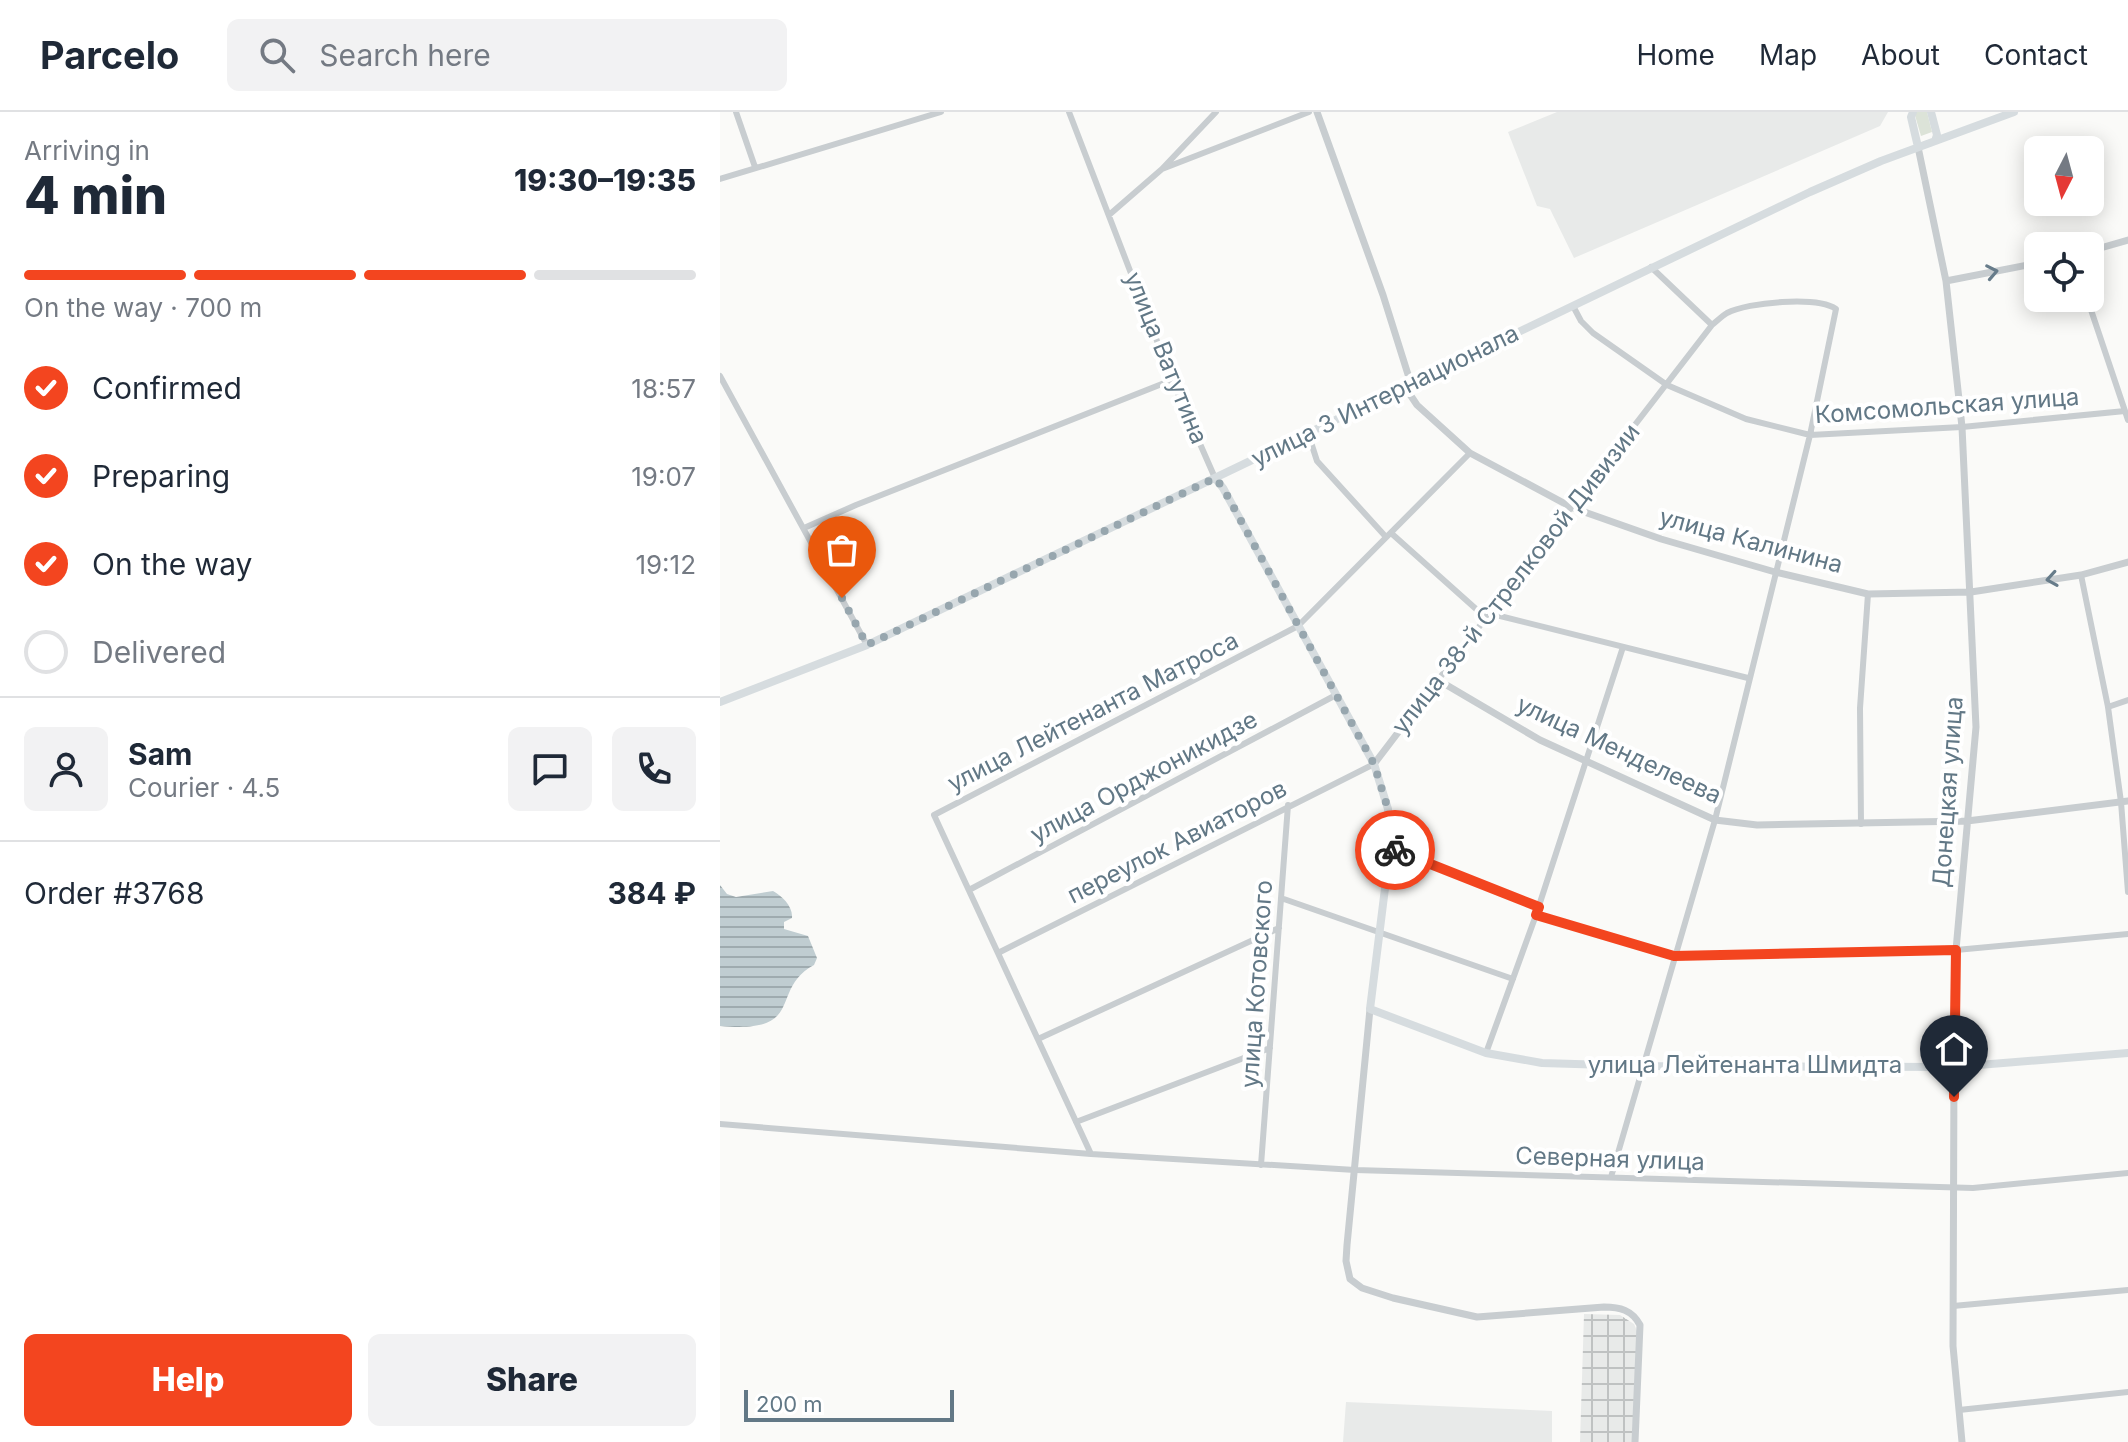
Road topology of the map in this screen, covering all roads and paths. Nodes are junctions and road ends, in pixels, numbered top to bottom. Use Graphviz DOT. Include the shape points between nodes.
graph roads {
  1 [pos="736,112"];
  2 [pos="941,112"];
  3 [pos="1069,112"];
  4 [pos="1216,112"];
  5 [pos="1309,112"];
  6 [pos="1317,112"];
  7 [pos="1931,112"];
  8 [pos="2014,112"];
  9 [pos="1911,114"];
  10 [pos="1935,141"];
  11 [pos="1918,147"];
  12 [pos="755,167"];
  13 [pos="1162,169"];
  14 [pos="720,179"];
  15 [pos="1109,215"];
  16 [pos="2128,240"];
  17 [pos="2104,247"];
  18 [pos="1651,266"];
  19 [pos="2024,266"];
  20 [pos="1946,281"];
  21 [pos="1572,305"];
  22 [pos="2092,312"];
  23 [pos="1712,325"];
  24 [pos="720,376"];
  25 [pos="1172,380"];
  26 [pos="1408,385"];
  27 [pos="1667,385"];
  28 [pos="2125,411"];
  29 [pos="2128,420"];
  30 [pos="1962,427"];
  31 [pos="1308,433"];
  32 [pos="1810,435"];
  33 [pos="1470,453"];
  34 [pos="1215,478"];
  35 [pos="1573,508"];
  36 [pos="804,528"];
  37 [pos="1388,535"];
  38 [pos="2128,562"];
  39 [pos="1775,572"];
  40 [pos="2081,575"];
  41 [pos="1971,592"];
  42 [pos="1868,594"];
  43 [pos="1487,615"];
  44 [pos="1298,626"];
  45 [pos="867,645"];
  46 [pos="1623,647"];
  47 [pos="1748,678"];
  48 [pos="1438,680"];
  49 [pos="1336,695"];
  50 [pos="2128,700"];
  51 [pos="720,702"];
  52 [pos="2108,707"];
  53 [pos="1586,762"];
  54 [pos="1374,764"];
  55 [pos="2125,802"];
  56 [pos="1288,805"];
  57 [pos="1715,820"];
  58 [pos="1967,821"];
  59 [pos="1861,824"];
  60 [pos="1390,848"];
  61 [pos="969,890"];
  62 [pos="2128,892"];
  63 [pos="1281,898"];
  64 [pos="1538,911"];
  65 [pos="1279,928"];
  66 [pos="1380,932"];
  67 [pos="2128,934"];
  68 [pos="1956,950"];
  69 [pos="998,953"];
  70 [pos="1674,956"];
  71 [pos="1513,979"];
  72 [pos="1370,1009"];
  73 [pos="1038,1039"];
  74 [pos="1270,1048"];
  75 [pos="1486,1053"];
  76 [pos="2128,1053"];
  77 [pos="1641,1066"];
  78 [pos="1954,1067"];
  79 [pos="1076,1122"];
  80 [pos="720,1124"];
  81 [pos="1091,1154"];
  82 [pos="1261,1165"];
  83 [pos="1355,1170"];
  84 [pos="2128,1173"];
  85 [pos="1611,1177"];
  86 [pos="1955,1187"];
  87 [pos="2128,1290"];
  88 [pos="1953,1306"];
  89 [pos="2128,1392"];
  90 [pos="1959,1410"];
  91 [pos="1635,1442"];
  92 [pos="1962,1442"];
  1 -- 12 [label="street"];
  2 -- 12 [label="street"];
  3 -- 15 [label="street, улица Ватутина"];
  4 -- 13 [label="street"];
  5 -- 13 [label="street"];
  6 -- 26 [label="street, улица Калинина" via="1383,295"];
  7 -- 10 [label="main road"];
  8 -- 10 [label="main road, улица 3 Интернационала"];
  9 -- 11 [label="main road"];
  10 -- 11 [label="main road, улица 3 Интернационала"];
  11 -- 18 [label="main road, улица 3 Интернационала"];
  11 -- 20 [label="street, Донецкая улица"];
  12 -- 14 [label="street"];
  13 -- 15 [label="street"];
  15 -- 25 [label="street, улица Ватутина"];
  16 -- 17 [label="street"];
  18 -- 21 [label="main road, улица 3 Интернационала"];
  18 -- 23 [label="street"];
  20 -- 19 [label="street, one-way"];
  20 -- 30 [label="street, Донецкая улица"];
  21 -- 26 [label="main road, улица 3 Интернационала"];
  21 -- 27 [label="street, Комсомольская улица" via="1593,333"];
  22 -- 28 [label="street"];
  23 -- 27 [label="street, улица 38-й Стрелковой Дивизии"];
  23 -- 32 [label="street" via="1728,312 1766,305 1798,301 1828,303 1836,309"];
  24 -- 36 [label="street"];
  25 -- 34 [label="street, улица Ватутина"];
  25 -- 36 [label="street"];
  26 -- 31 [label="main road, улица 3 Интернационала"];
  26 -- 33 [label="street, улица Калинина" via="1417,405"];
  27 -- 32 [label="street, Комсомольская улица" via="1746,419"];
  27 -- 35 [label="street, улица 38-й Стрелковой Дивизии"];
  28 -- 29 [label="street"];
  28 -- 30 [label="street, Комсомольская улица"];
  30 -- 32 [label="street, Комсомольская улица"];
  30 -- 41 [label="street, Донецкая улица"];
  31 -- 34 [label="main road, улица 3 Интернационала"];
  31 -- 37 [label="street" via="1317,461"];
  32 -- 39 [label="street"];
  33 -- 35 [label="street, улица Калинина"];
  33 -- 37 [label="street, улица Лейтенанта Матроса"];
  34 -- 44 [label="main road, улица Ватутина"];
  34 -- 45 [label="main road, улица 3 Интернационала"];
  35 -- 39 [label="street, улица Калинина"];
  35 -- 43 [label="street, улица 38-й Стрелковой Дивизии"];
  36 -- 45 [label="street"];
  37 -- 43 [label="street"];
  37 -- 44 [label="street, улица Лейтенанта Матроса"];
  38 -- 40 [label="street, улица Калинина"];
  39 -- 42 [label="street, улица Калинина"];
  39 -- 47 [label="street"];
  40 -- 41 [label="street, улица Калинина, one-way"];
  40 -- 52 [label="street"];
  41 -- 42 [label="street, улица Калинина"];
  41 -- 58 [label="street, Донецкая улица" via="1976,727"];
  42 -- 59 [label="street" via="1860,708"];
  43 -- 46 [label="street"];
  43 -- 48 [label="street, улица 38-й Стрелковой Дивизии"];
  44 -- 49 [label="main road, улица Ватутина"];
  44 -- 61 [label="street, улица Лейтенанта Матроса" via="934,815"];
  45 -- 51 [label="main road, улица 3 Интернационала"];
  46 -- 47 [label="street"];
  46 -- 53 [label="street"];
  47 -- 57 [label="street"];
  48 -- 53 [label="street, улица Менделеева"];
  48 -- 54 [label="street, улица 38-й Стрелковой Дивизии"];
  49 -- 54 [label="main road, улица Ватутина"];
  49 -- 61 [label="street, улица Орджоникидзе"];
  50 -- 52 [label="street"];
  52 -- 55 [label="street"];
  53 -- 57 [label="street, улица Менделеева"];
  53 -- 64 [label="street"];
  54 -- 56 [label="street, переулок Авиаторов"];
  54 -- 60 [label="main road" via="1388,809"];
  55 -- 58 [label="street, улица Менделеева"];
  55 -- 62 [label="street"];
  56 -- 63 [label="street, улица Котовского"];
  56 -- 69 [label="street, переулок Авиаторов"];
  57 -- 59 [label="street, улица Менделеева"];
  57 -- 70 [label="street"];
  58 -- 59 [label="street, улица Менделеева"];
  58 -- 68 [label="street, Донецкая улица"];
  60 -- 64 [label="street"];
  60 -- 66 [label="main road"];
  61 -- 69 [label="street, улица Лейтенанта Матроса"];
  63 -- 65 [label="street, улица Котовского"];
  63 -- 66 [label="street"];
  64 -- 70 [label="street"];
  64 -- 71 [label="street"];
  65 -- 73 [label="street"];
  65 -- 74 [label="street, улица Котовского"];
  66 -- 71 [label="street"];
  66 -- 72 [label="main road"];
  67 -- 68 [label="street"];
  68 -- 70 [label="street"];
  68 -- 78 [label="street, Донецкая улица"];
  69 -- 73 [label="street, улица Лейтенанта Матроса"];
  70 -- 77 [label="street"];
  71 -- 75 [label="street"];
  72 -- 75 [label="main road, улица Лейтенанта Шмидта"];
  72 -- 83 [label="street"];
  73 -- 79 [label="street, улица Лейтенанта Матроса"];
  74 -- 79 [label="street"];
  74 -- 82 [label="street, улица Котовского"];
  75 -- 77 [label="main road, улица Лейтенанта Шмидта" via="1542,1063"];
  76 -- 78 [label="main road, улица Лейтенанта Шмидта"];
  77 -- 78 [label="main road, улица Лейтенанта Шмидта"];
  77 -- 85 [label="street"];
  78 -- 86 [label="street, Донецкая улица"];
  79 -- 81 [label="street, улица Лейтенанта Матроса"];
  80 -- 81 [label="street, Северная улица"];
  81 -- 82 [label="street, Северная улица"];
  82 -- 83 [label="street, Северная улица"];
  83 -- 85 [label="street, Северная улица"];
  83 -- 91 [label="street" via="1346,1261 1350,1279 1362,1288 1477,1317 1604,1307 1636,1317 1640,1325"];
  84 -- 86 [label="street, Северная улица"];
  85 -- 86 [label="street, Северная улица"];
  86 -- 88 [label="street, Донецкая улица"];
  87 -- 88 [label="street"];
  88 -- 90 [label="street, Донецкая улица"];
  89 -- 90 [label="street"];
  90 -- 92 [label="street, Донецкая улица"];
}
